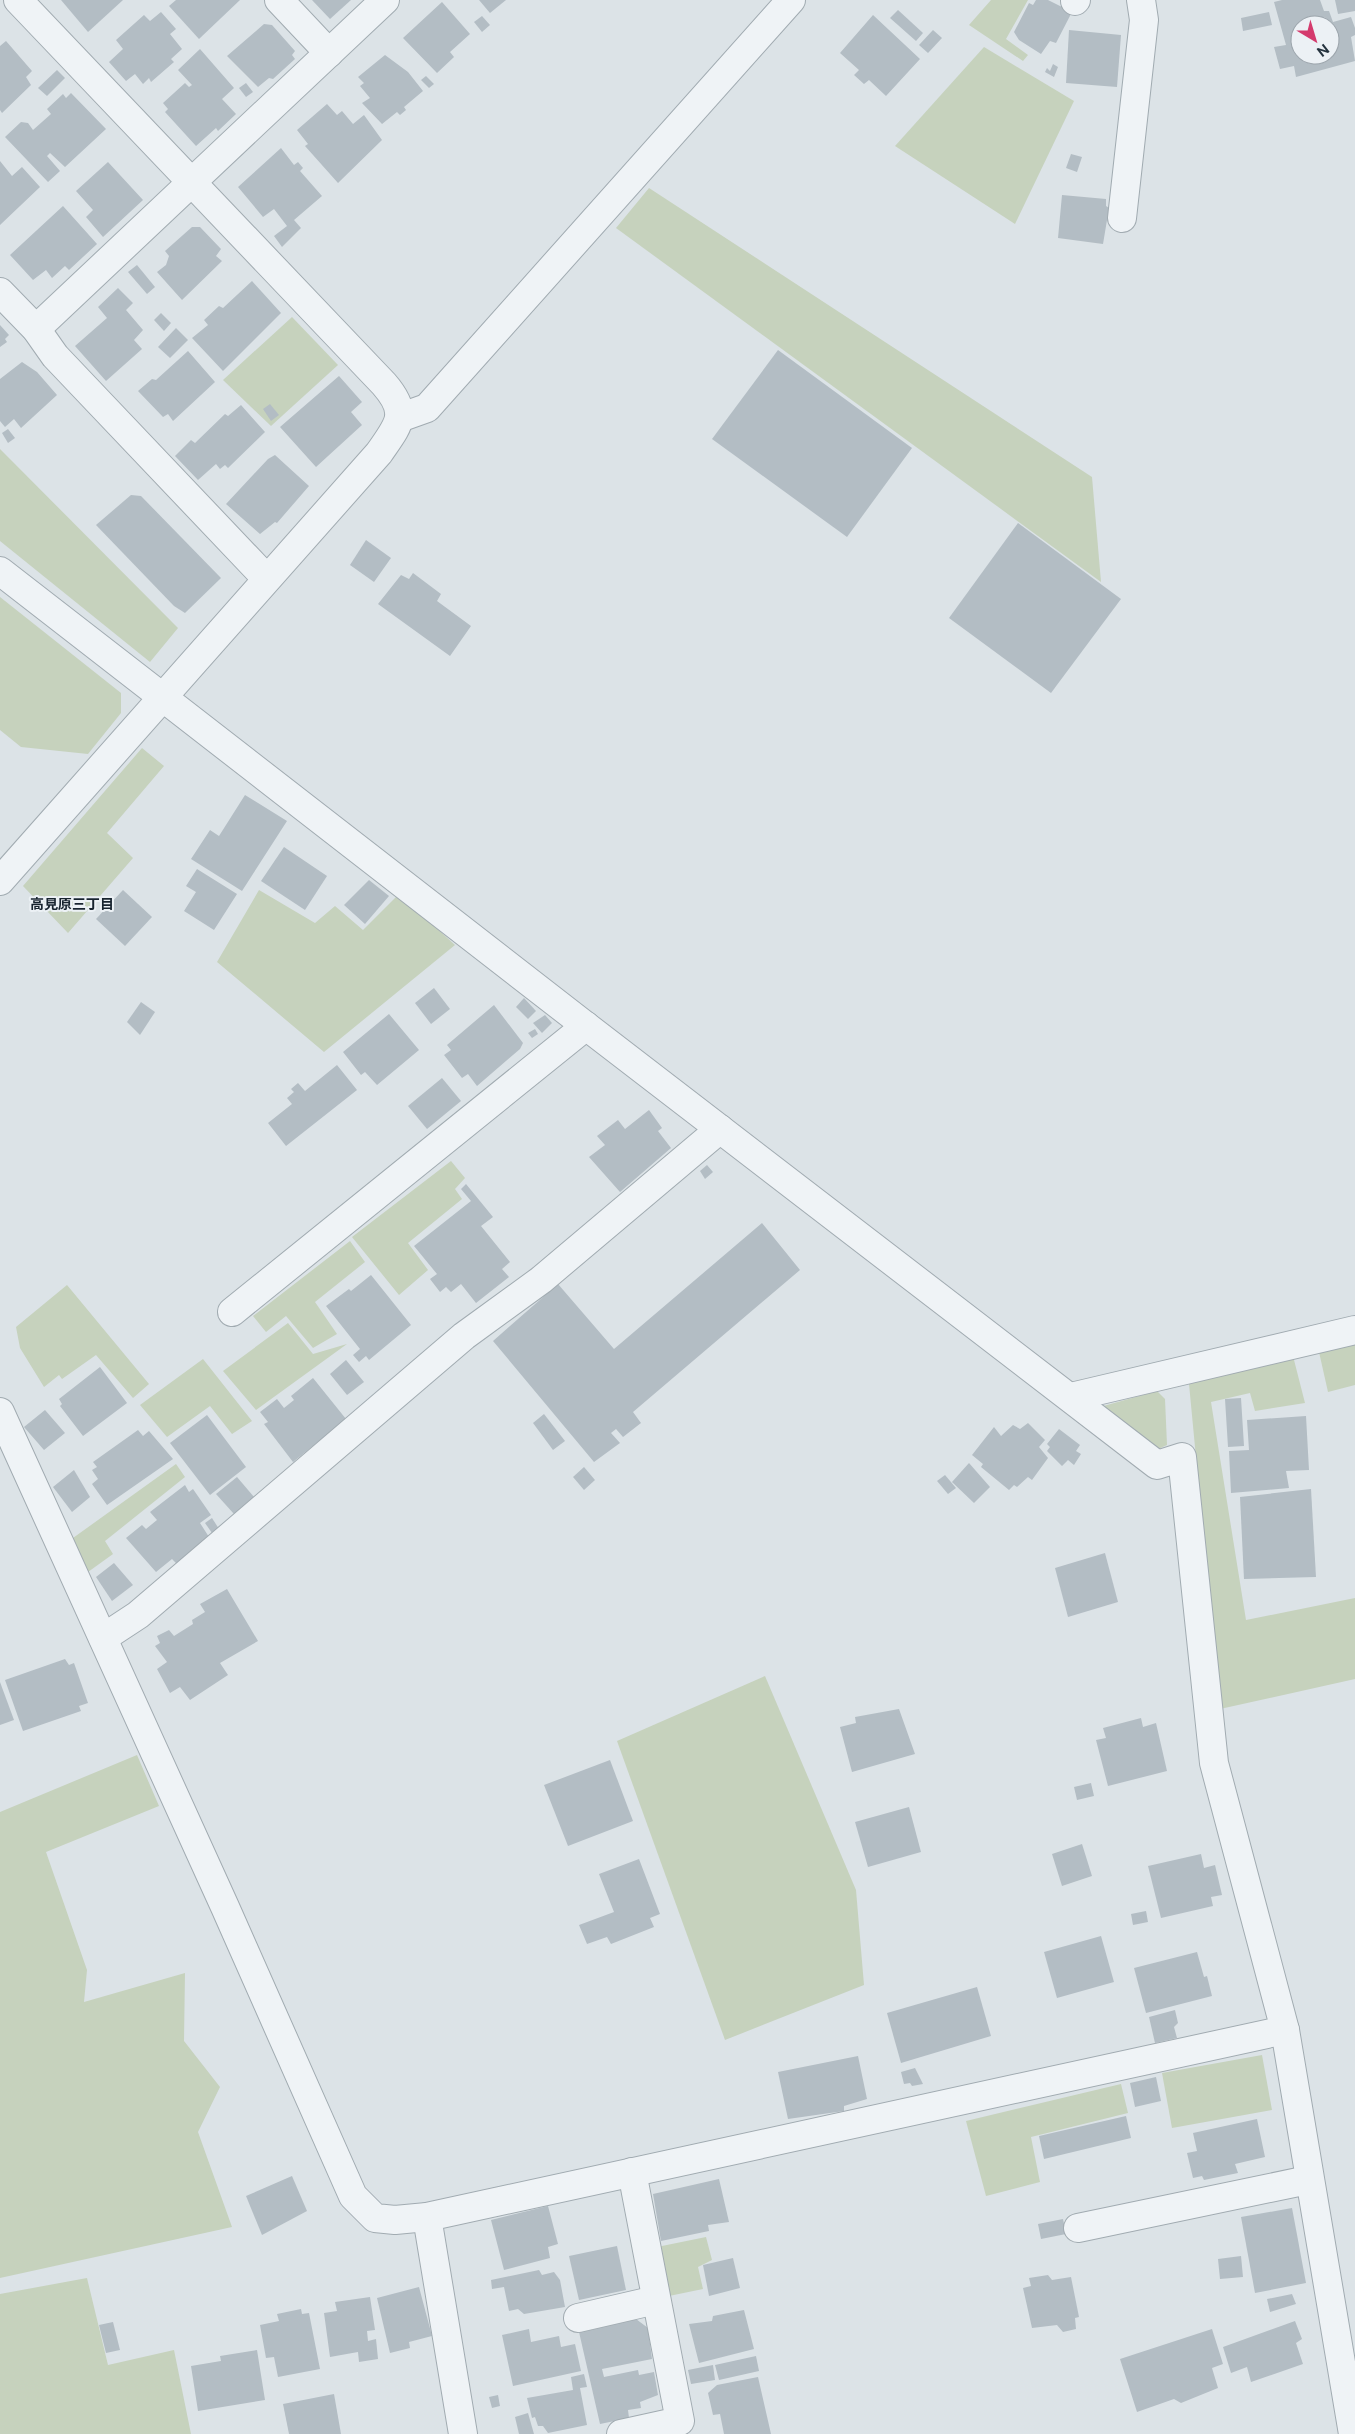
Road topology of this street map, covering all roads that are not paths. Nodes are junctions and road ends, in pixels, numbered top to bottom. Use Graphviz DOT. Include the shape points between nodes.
graph roads {
  1 [pos="18,0"];
  2 [pos="278,0"];
  3 [pos="386,0"];
  4 [pos="791,0"];
  5 [pos="1141,0"];
  6 [pos="328,53"];
  7 [pos="192,182"];
  8 [pos="1122,218"];
  9 [pos="0,292"];
  10 [pos="36,330"];
  11 [pos="399,418"];
  12 [pos="0,571"];
  13 [pos="266,578"];
  14 [pos="164,697"];
  15 [pos="0,882"];
  16 [pos="586,1026"];
  17 [pos="720,1129"];
  18 [pos="232,1312"];
  19 [pos="1355,1330"];
  20 [pos="1071,1397"];
  21 [pos="0,1412"];
  22 [pos="102,1638"];
  23 [pos="1285,2030"];
  24 [pos="632,2172"];
  25 [pos="1308,2180"];
  26 [pos="427,2217"];
  27 [pos="1078,2228"];
  28 [pos="656,2300"];
  29 [pos="578,2318"];
  30 [pos="463,2434"];
  31 [pos="621,2434"];
  32 [pos="1352,2434"];
  1 -- 7 [label="street"];
  2 -- 6 [label="street"];
  3 -- 6 [label="street"];
  4 -- 11 [label="street" via="427,408"];
  5 -- 8 [label="street" via="1144,20"];
  6 -- 7 [label="street"];
  7 -- 10 [label="street"];
  7 -- 11 [label="street" via="384,384 396,398"];
  9 -- 10 [label="street"];
  10 -- 13 [label="street" via="55,356"];
  11 -- 13 [label="street" via="379,452"];
  12 -- 14 [label="street"];
  13 -- 14 [label="street"];
  14 -- 15 [label="street"];
  14 -- 16 [label="street"];
  16 -- 17 [label="street"];
  16 -- 18 [label="street"];
  17 -- 20 [label="street"];
  17 -- 22 [label="street" via="541,1280 464,1336 138,1615"];
  19 -- 20 [label="street"];
  20 -- 23 [label="street" via="1157,1465 1182,1457 1214,1763"];
  21 -- 22 [label="street"];
  22 -- 26 [label="street" via="353,2196 375,2218"];
  23 -- 24 [label="street"];
  23 -- 25 [label="street"];
  24 -- 26 [label="street"];
  24 -- 28 [label="street"];
  25 -- 27 [label="street"];
  25 -- 32 [label="street"];
  26 -- 30 [label="street"];
  28 -- 29 [label="street"];
  28 -- 31 [label="street" via="680,2421"];
}
